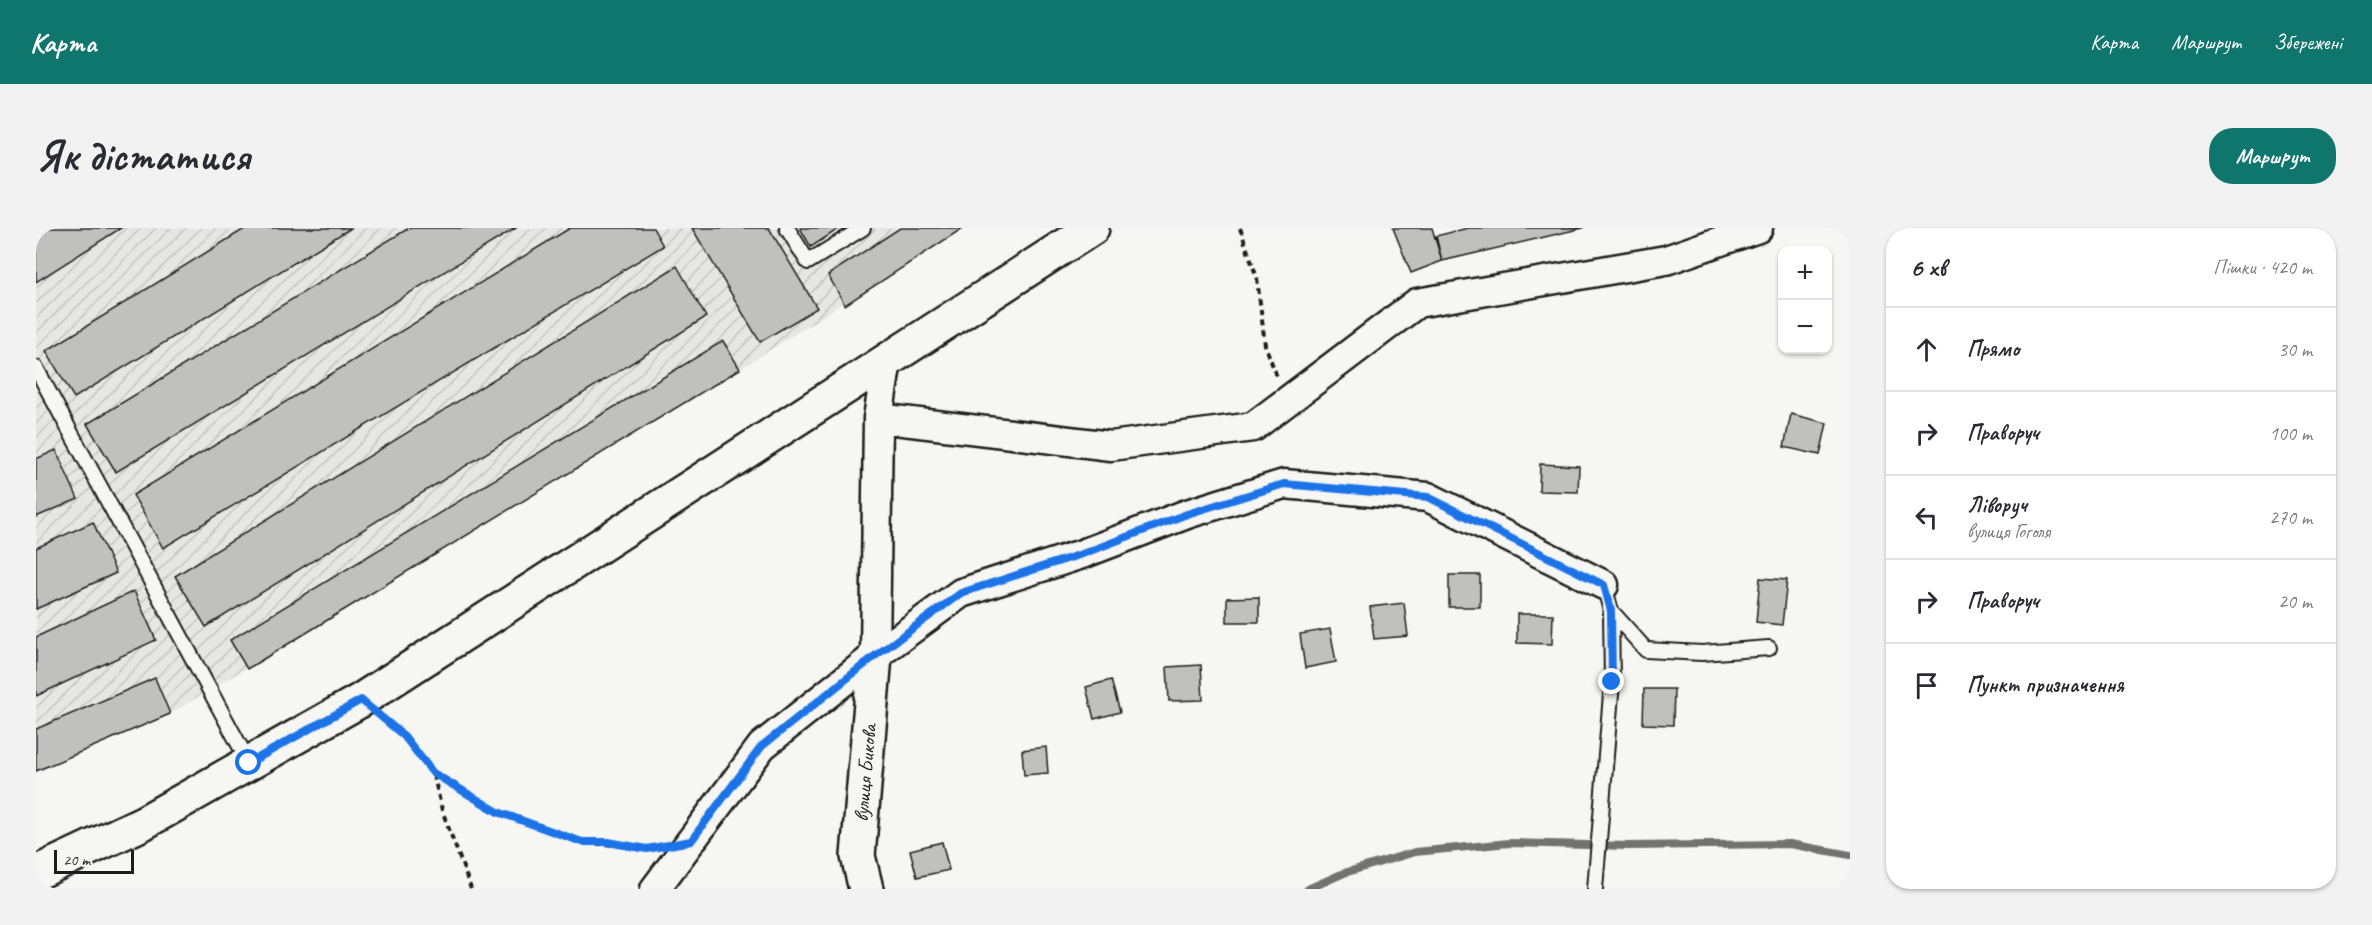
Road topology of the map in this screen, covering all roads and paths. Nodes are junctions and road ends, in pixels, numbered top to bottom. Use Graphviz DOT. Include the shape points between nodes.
graph roads {
  1 [pos="787,228"];
  2 [pos="863,228"];
  3 [pos="1092,228"];
  4 [pos="1240,228"];
  5 [pos="1758,228"];
  6 [pos="887,360"];
  7 [pos="36,368"];
  8 [pos="1290,398"];
  9 [pos="878,418"];
  10 [pos="1608,598"];
  11 [pos="1769,648"];
  12 [pos="875,656"];
  13 [pos="361,700"];
  14 [pos="249,763"];
  15 [pos="433,773"];
  16 [pos="691,841"];
  17 [pos="36,873"];
  18 [pos="471,889"];
  19 [pos="655,889"];
  20 [pos="866,889"];
  21 [pos="1595,889"];
  1 -- 2 [label="lane" via="808,262"];
  3 -- 6 [label="street"];
  4 -- 8 [label="path" via="1257,278 1265,345 1273,370"];
  5 -- 8 [label="street" via="1666,260 1417,303"];
  6 -- 9 [label="street"];
  6 -- 13 [label="street"];
  7 -- 14 [label="lane"];
  8 -- 9 [label="street" via="1253,427 1111,446"];
  9 -- 12 [label="street"];
  10 -- 11 [label="lane" via="1646,650 1702,653"];
  10 -- 12 [label="street" via="1428,497 1284,484 961,593"];
  10 -- 21 [label="lane" via="1612,682"];
  12 -- 16 [label="street" via="762,746"];
  12 -- 20 [label="street, вулиця Бикова" via="858,855"];
  13 -- 14 [label="street"];
  13 -- 15 [label="path" via="404,736"];
  14 -- 17 [label="street" via="143,823"];
  15 -- 16 [label="path" via="498,812 582,842 647,849"];
  15 -- 18 [label="path"];
  16 -- 19 [label="street"];
}
